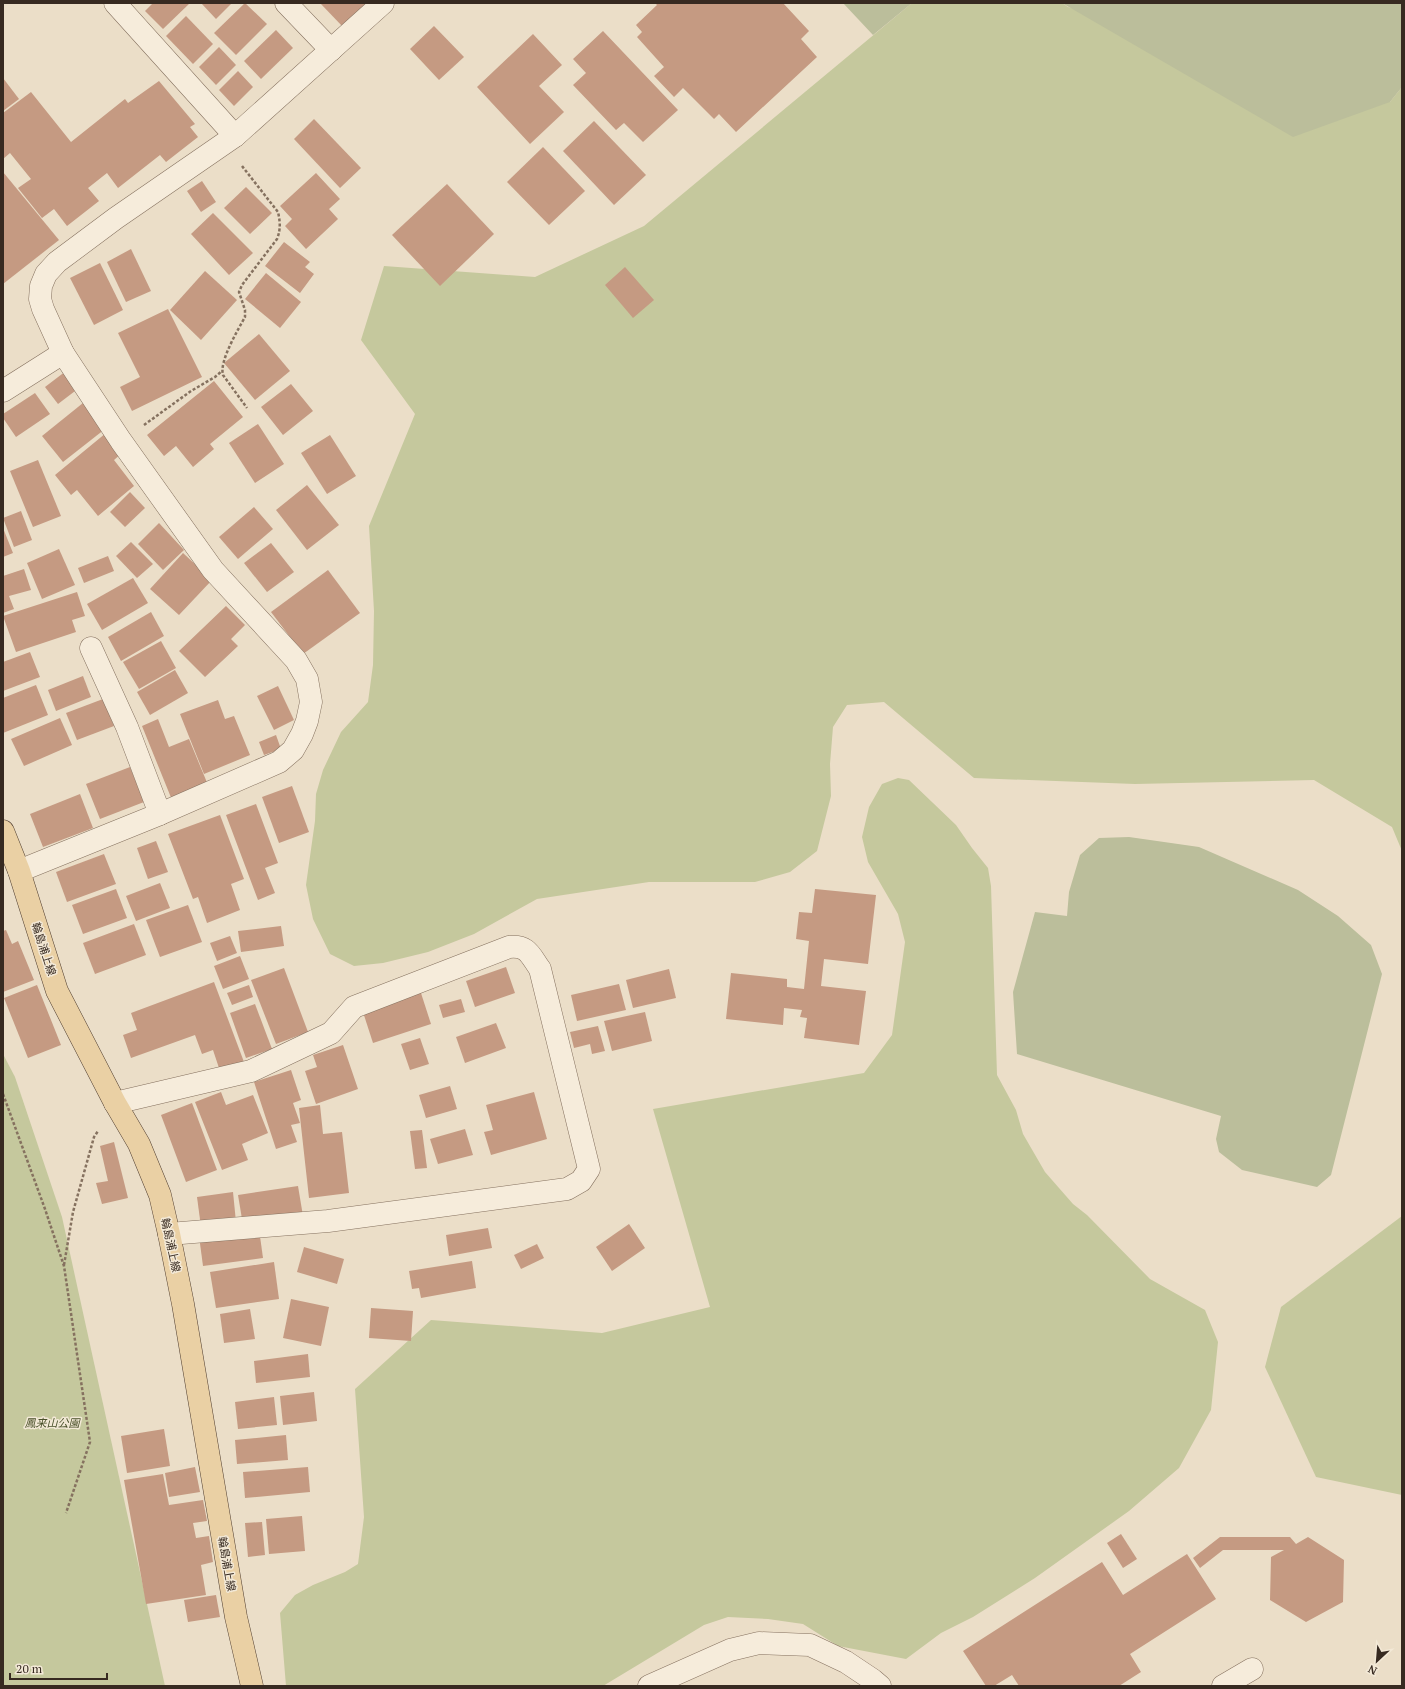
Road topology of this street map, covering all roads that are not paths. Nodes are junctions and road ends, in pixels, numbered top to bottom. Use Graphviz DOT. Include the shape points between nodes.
graph roads {
  1 [pos="115,3"];
  2 [pos="286,3"];
  3 [pos="383,3"];
  4 [pos="331,50"];
  5 [pos="229,140"];
  6 [pos="63,353"];
  7 [pos="3,391"];
  8 [pos="91,648"];
  9 [pos="160,814"];
  10 [pos="3,831"];
  11 [pos="18,871"];
  12 [pos="115,1103"];
  13 [pos="169,1234"];
  14 [pos="1252,1668"];
  15 [pos="252,1686"];
  16 [pos="649,1686"];
  17 [pos="880,1686"];
  18 [pos="1223,1686"];
  1 -- 5 [label="street"];
  2 -- 4 [label="street"];
  3 -- 4 [label="street"];
  4 -- 5 [label="street"];
  5 -- 6 [label="street" via="116,218 57,262 46,274 41,286 40,299"];
  6 -- 7 [label="street"];
  6 -- 9 [label="street" via="121,441 213,570 296,660 307,679 310,711 293,750 279,762"];
  8 -- 9 [label="street" via="127,727"];
  9 -- 11 [label="street"];
  10 -- 11 [label="main road, 輪島浦上線"];
  11 -- 12 [label="main road, 輪島浦上線" via="57,991"];
  12 -- 13 [label="main road, 輪島浦上線" via="138,1144 160,1195"];
  12 -- 13 [label="street" via="251,1071 331,1033 354,1007 508,947 519,946 524,949 540,969 589,1169 582,1181 567,1189 328,1221"];
  13 -- 15 [label="main road, 輪島浦上線" via="185,1312 236,1617"];
  14 -- 18 [label="street"];
  16 -- 17 [label="street" via="730,1650 759,1643 810,1645 846,1662"];
}
